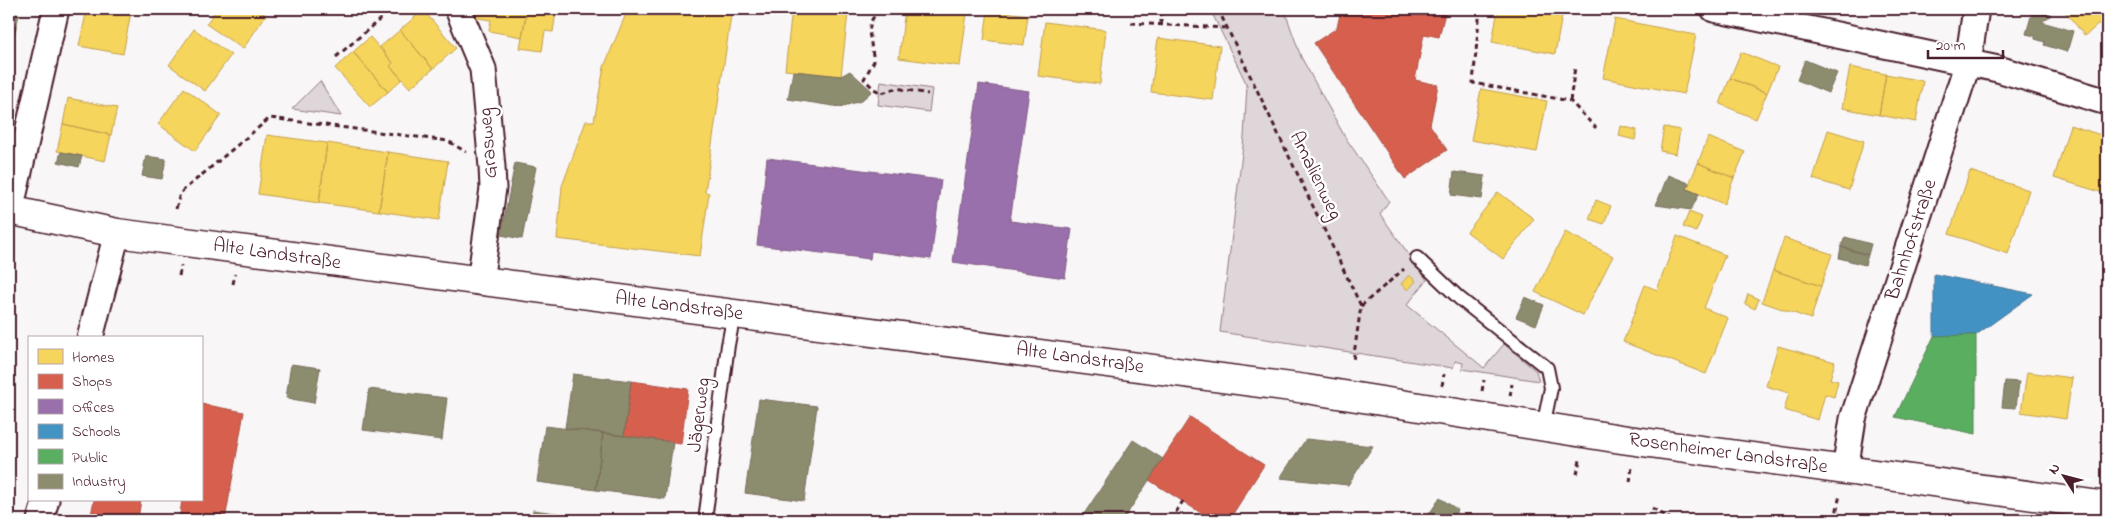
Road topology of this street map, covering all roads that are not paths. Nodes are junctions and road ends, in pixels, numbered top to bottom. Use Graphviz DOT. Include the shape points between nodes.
graph roads {
  1 [pos="56,9"];
  2 [pos="458,9"];
  3 [pos="1714,9"];
  4 [pos="1976,9"];
  5 [pos="1968,62"];
  6 [pos="2107,102"];
  7 [pos="9,211"];
  8 [pos="118,234"];
  9 [pos="1417,258"];
  10 [pos="480,282"];
  11 [pos="734,314"];
  12 [pos="91,336"];
  13 [pos="1350,395"];
  14 [pos="1543,427"];
  15 [pos="1845,470"];
  16 [pos="45,502"];
  17 [pos="2107,506"];
  18 [pos="40,520"];
  19 [pos="705,520"];
  1 -- 7 [label="street"];
  2 -- 10 [label="street, Grasweg" via="483,69 492,167 493,188"];
  3 -- 5 [label="street"];
  4 -- 5 [label="street, Bahnhofstraße"];
  5 -- 6 [label="street"];
  5 -- 15 [label="street, Bahnhofstraße" via="1853,419"];
  7 -- 8 [label="main road, Alte Landstraße"];
  8 -- 10 [label="main road, Alte Landstraße"];
  8 -- 12 [label="street"];
  9 -- 14 [label="lane" via="1453,294 1547,368 1551,388"];
  10 -- 11 [label="main road, Alte Landstraße"];
  11 -- 13 [label="main road, Alte Landstraße"];
  11 -- 19 [label="lane, Jägerweg"];
  13 -- 14 [label="main road, Rosenheimer Landstraße"];
  14 -- 15 [label="main road, Rosenheimer Landstraße"];
  15 -- 17 [label="main road, Rosenheimer Landstraße"];
  16 -- 18 [label="street"];
}
